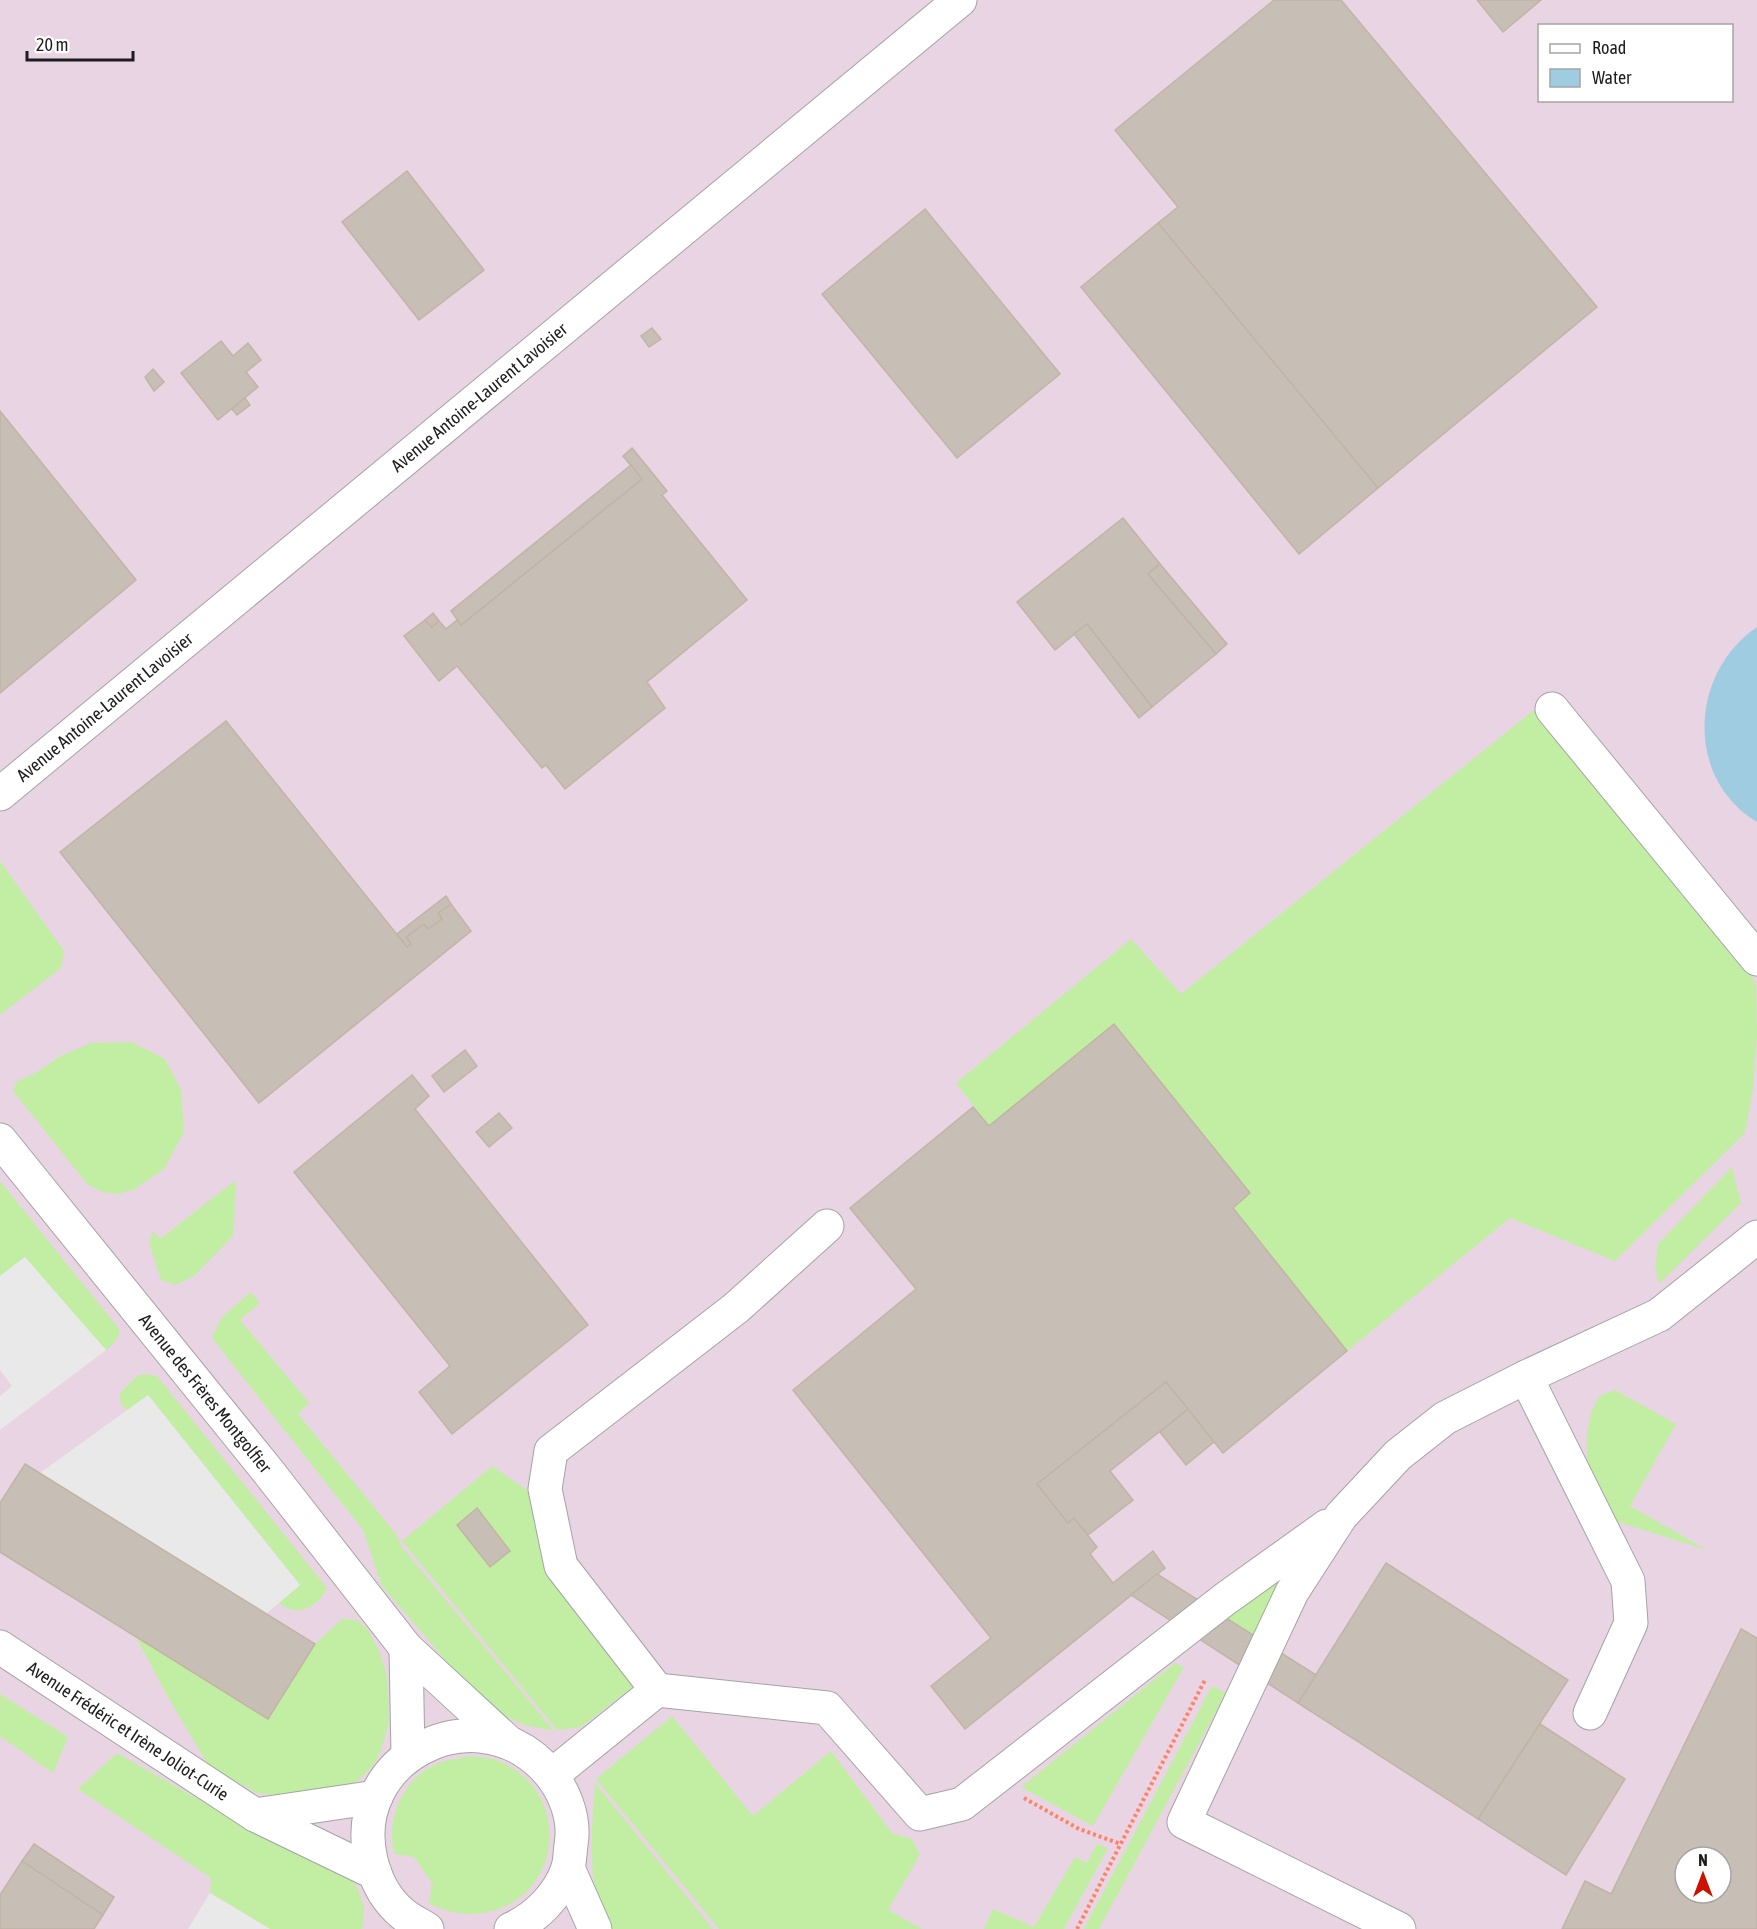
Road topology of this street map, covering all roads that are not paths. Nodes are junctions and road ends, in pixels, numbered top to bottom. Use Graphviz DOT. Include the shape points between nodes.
graph roads {
  1 [pos="960,0"];
  2 [pos="1552,709"];
  3 [pos="0,794"];
  4 [pos="1757,959"];
  5 [pos="0,1140"];
  6 [pos="827,1226"];
  7 [pos="1757,1237"];
  8 [pos="1526,1377"];
  9 [pos="1341,1516"];
  10 [pos="0,1647"];
  11 [pos="406,1648"];
  12 [pos="657,1690"];
  13 [pos="1590,1713"];
  14 [pos="508,1742"];
  15 [pos="408,1756"];
  16 [pos="552,1775"];
  17 [pos="376,1797"];
  18 [pos="255,1815"];
  19 [pos="568,1868"];
  20 [pos="375,1873"];
  21 [pos="407,1924"];
  22 [pos="510,1929"];
  23 [pos="595,1929"];
  24 [pos="1399,1929"];
  1 -- 3 [label="street, Avenue Antoine-Laurent Lavoisier"];
  2 -- 4 [label="street"];
  5 -- 11 [label="street, Avenue des Frères Montgolfier"];
  6 -- 12 [label="street" via="736,1308 551,1451 545,1489 561,1566"];
  7 -- 8 [label="street" via="1659,1315"];
  8 -- 9 [label="street" via="1445,1418 1398,1455"];
  8 -- 13 [label="street" via="1628,1581 1631,1623"];
  9 -- 12 [label="street" via="1225,1599 962,1804 920,1814 827,1708"];
  9 -- 24 [label="street" via="1292,1592 1184,1822"];
  10 -- 18 [label="street, Avenue Frédéric et Irène Joliot-Curie"];
  11 -- 14 [label="street, Avenue des Frères Montgolfier"];
  11 -- 15 [label="street"];
  12 -- 16 [label="street"];
  14 -- 15 [label="street" via="473,1735 439,1739"];
  14 -- 16 [label="street" via="532,1755"];
  15 -- 17 [label="street" via="389,1774"];
  16 -- 19 [label="street" via="567,1803 573,1836"];
  17 -- 18 [label="street"];
  17 -- 20 [label="street" via="369,1822 368,1848"];
  18 -- 20 [label="street, Avenue Frédéric et Irène Joliot-Curie"];
  19 -- 22 [label="street" via="551,1899 525,1923"];
  19 -- 23 [label="street"];
  20 -- 21 [label="street"];
}
